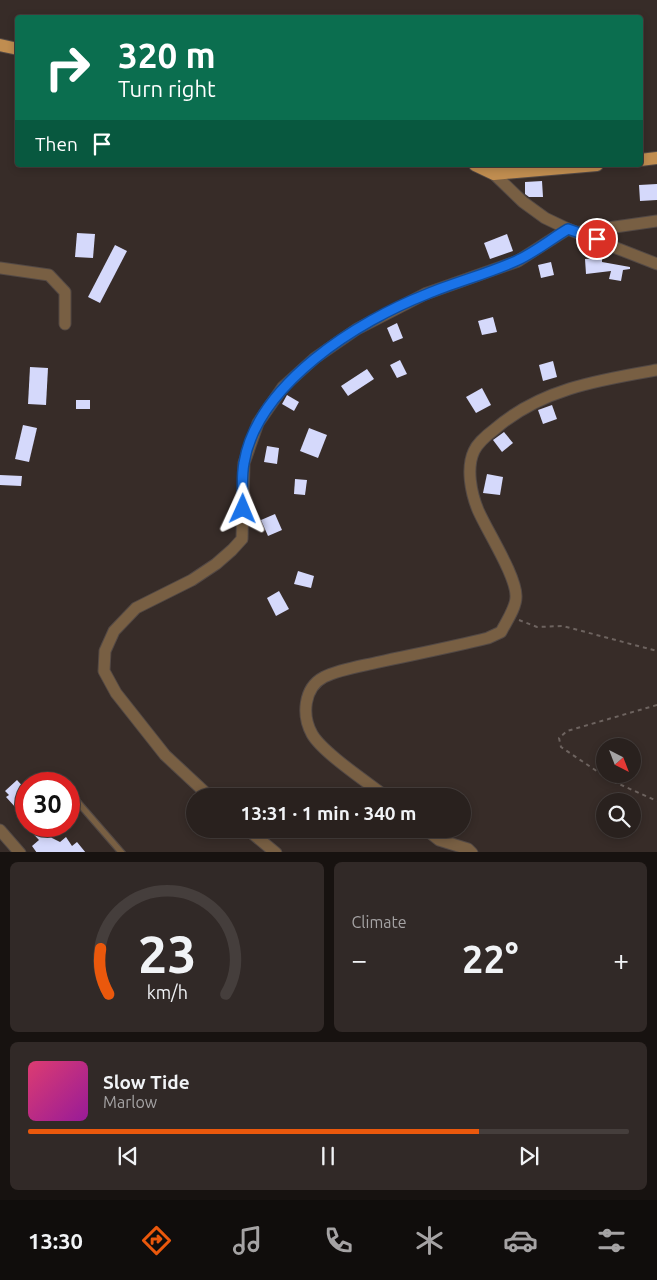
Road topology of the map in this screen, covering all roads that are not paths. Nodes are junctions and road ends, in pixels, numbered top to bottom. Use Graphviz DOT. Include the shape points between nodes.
graph roads {
  1 [pos="0,46"];
  2 [pos="15,48"];
  3 [pos="657,158"];
  4 [pos="643,160"];
  5 [pos="479,167"];
  6 [pos="575,167"];
  7 [pos="494,174"];
  8 [pos="657,221"];
  9 [pos="568,229"];
  10 [pos="580,232"];
  11 [pos="657,264"];
  12 [pos="0,268"];
  13 [pos="65,324"];
  14 [pos="657,370"];
  15 [pos="200,788"];
  16 [pos="375,788"];
  17 [pos="80,804"];
  18 [pos="0,830"];
  19 [pos="258,838"];
  20 [pos="436,838"];
  21 [pos="20,852"];
  22 [pos="122,852"];
  23 [pos="276,852"];
  24 [pos="472,852"];
  1 -- 2 [label="main road"];
  3 -- 4 [label="main road"];
  5 -- 7 [label="main road"];
  6 -- 7 [label="main road"];
  7 -- 9 [label="street" via="523,202"];
  8 -- 10 [label="street"];
  9 -- 10 [label="street"];
  9 -- 15 [label="street" via="518,261 425,294 357,329 315,358 283,387 258,423 244,463 242,539 216,564 192,580 136,608 114,631 104,651 104,671 116,694 165,755"];
  10 -- 11 [label="street"];
  12 -- 13 [label="street" via="49,275 65,292"];
  14 -- 16 [label="street" via="590,382 536,401 507,419 474,451 470,462 472,488 478,509 513,580 516,598 501,632 488,638 323,677 312,688 305,701 306,719 312,735"];
  17 -- 22 [label="lane"];
  18 -- 21 [label="street"];
  19 -- 23 [label="street"];
  20 -- 24 [label="street"];
}
